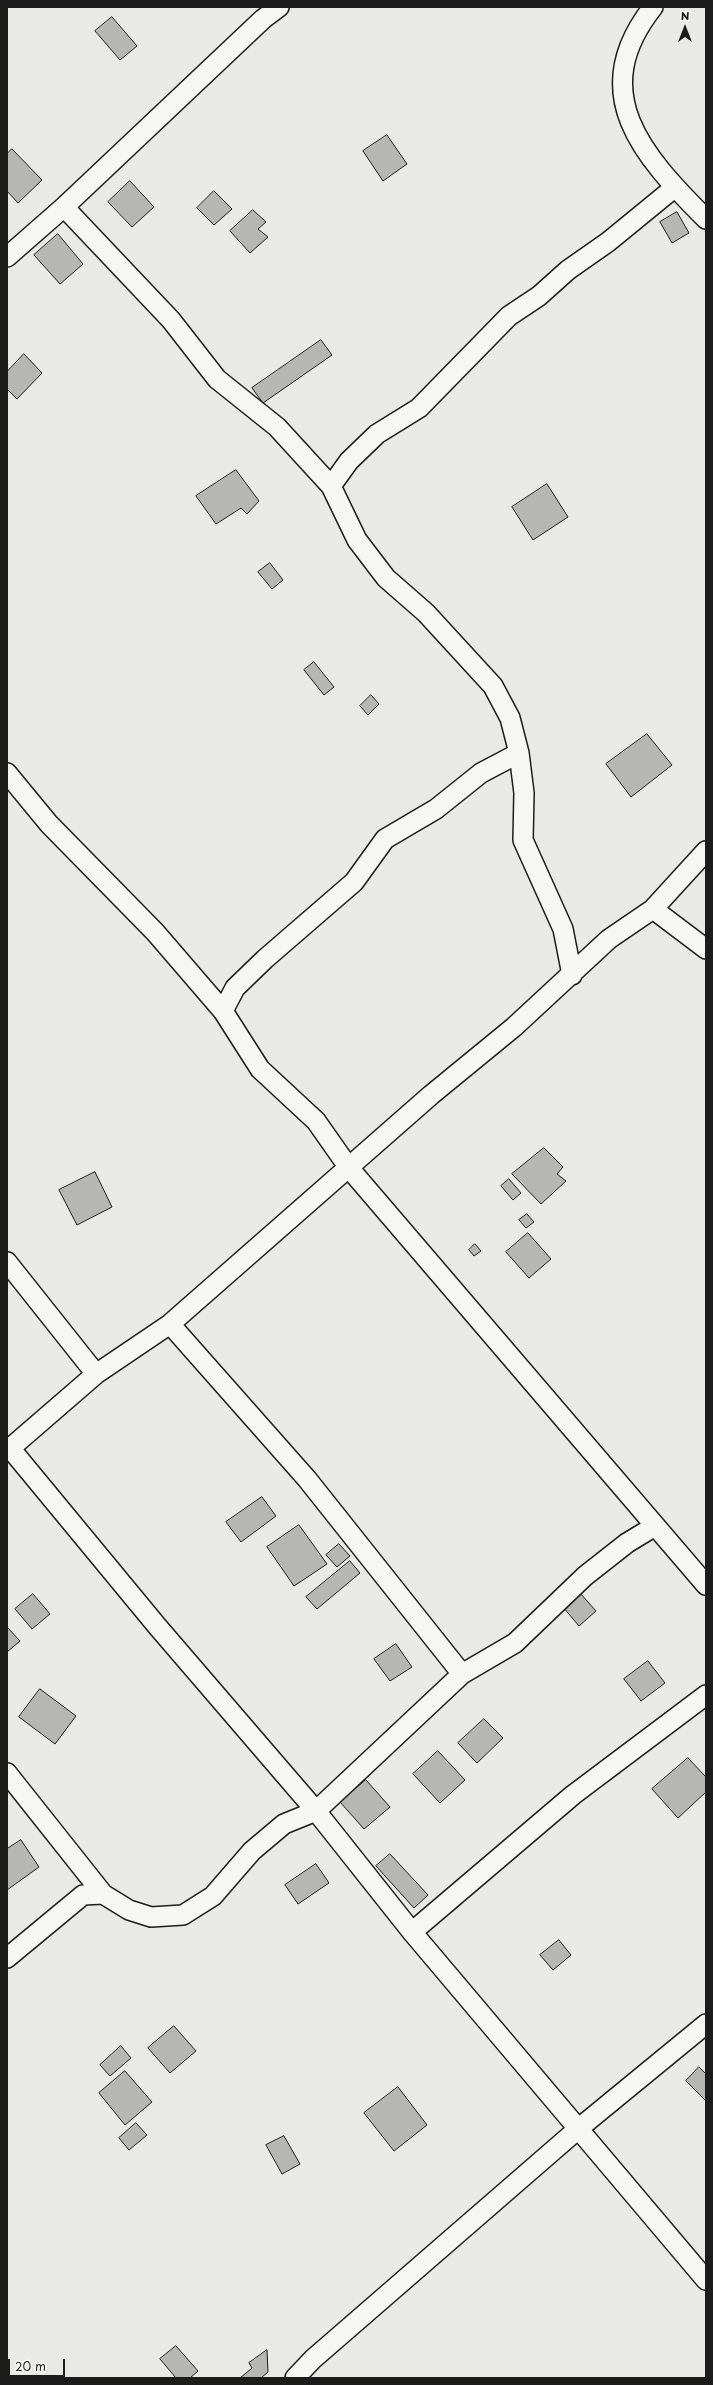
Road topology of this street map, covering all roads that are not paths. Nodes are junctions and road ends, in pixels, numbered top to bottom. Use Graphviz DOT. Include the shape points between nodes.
graph roads {
  1 [pos="279,7"];
  2 [pos="653,7"];
  3 [pos="261,13"];
  4 [pos="674,188"];
  5 [pos="64,207"];
  6 [pos="706,220"];
  7 [pos="7,257"];
  8 [pos="331,486"];
  9 [pos="519,753"];
  10 [pos="7,773"];
  11 [pos="706,851"];
  12 [pos="653,909"];
  13 [pos="706,949"];
  14 [pos="572,975"];
  15 [pos="222,1011"];
  16 [pos="349,1168"];
  17 [pos="7,1262"];
  18 [pos="170,1324"];
  19 [pos="96,1374"];
  20 [pos="8,1449"];
  21 [pos="655,1526"];
  22 [pos="706,1585"];
  23 [pos="462,1674"];
  24 [pos="706,1695"];
  25 [pos="7,1773"];
  26 [pos="316,1811"];
  27 [pos="103,1894"];
  28 [pos="412,1932"];
  29 [pos="7,1958"];
  30 [pos="706,2024"];
  31 [pos="578,2129"];
  32 [pos="706,2280"];
  33 [pos="295,2378"];
  1 -- 3 [label="street"];
  2 -- 4 [label="street" via="632,43 623,65 622,95 631,123 644,150"];
  3 -- 5 [label="street"];
  4 -- 6 [label="street"];
  4 -- 8 [label="street" via="608,242 509,316 419,408 377,434 366,444 349,461"];
  5 -- 7 [label="street"];
  5 -- 8 [label="street" via="171,320 217,379 277,427"];
  8 -- 9 [label="street" via="357,540 386,578 426,613 493,686 510,718"];
  9 -- 14 [label="street" via="524,793 523,840 563,929"];
  9 -- 15 [label="street" via="481,773 436,809 385,839 354,882 235,988"];
  10 -- 15 [label="street" via="49,824 155,932"];
  11 -- 12 [label="street"];
  12 -- 13 [label="street"];
  12 -- 14 [label="street" via="609,939"];
  14 -- 16 [label="street"];
  15 -- 16 [label="street" via="260,1069 316,1121"];
  16 -- 18 [label="street"];
  16 -- 21 [label="street"];
  17 -- 19 [label="street"];
  18 -- 19 [label="street"];
  18 -- 23 [label="street" via="307,1479"];
  19 -- 20 [label="street"];
  20 -- 26 [label="street"];
  21 -- 22 [label="street"];
  21 -- 23 [label="street" via="626,1543 585,1576 515,1643"];
  23 -- 26 [label="street"];
  24 -- 28 [label="street" via="573,1795"];
  25 -- 27 [label="street"];
  26 -- 27 [label="street" via="284,1824 252,1850 213,1896 183,1915 151,1917 129,1910"];
  26 -- 28 [label="street"];
  27 -- 29 [label="street" via="83,1895"];
  28 -- 31 [label="street"];
  30 -- 31 [label="street"];
  31 -- 32 [label="street"];
  31 -- 33 [label="street" via="313,2359"];
}
